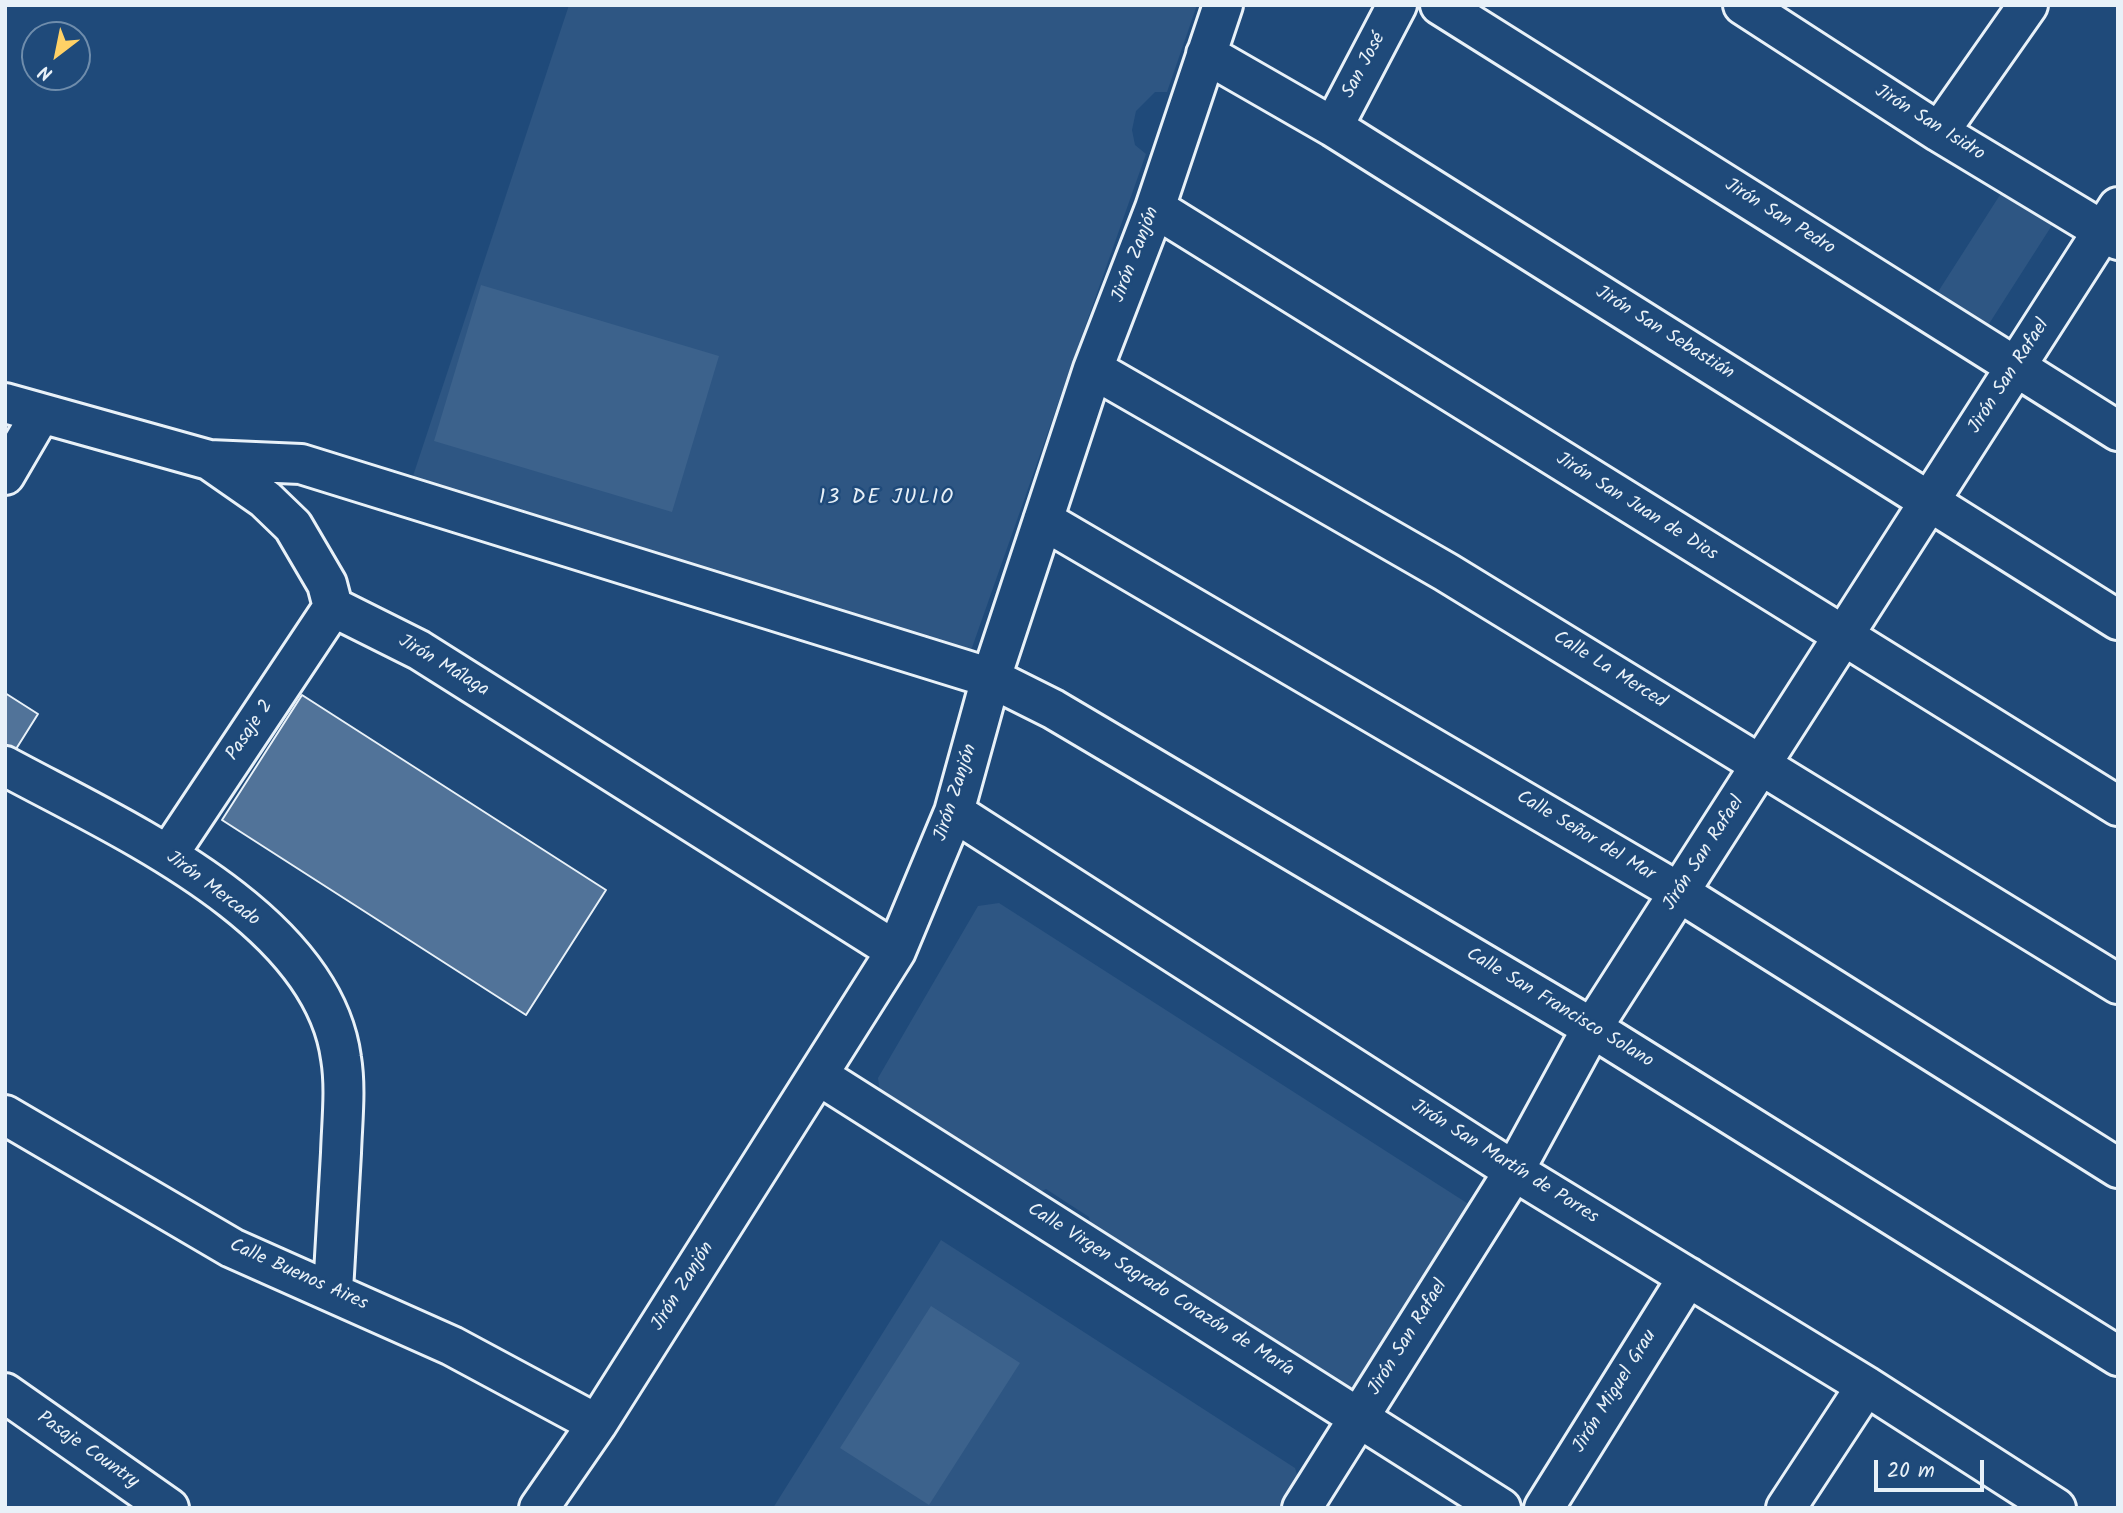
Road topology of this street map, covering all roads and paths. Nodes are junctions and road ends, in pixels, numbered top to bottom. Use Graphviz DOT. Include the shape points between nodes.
graph roads {
  1 [pos="1223,5"];
  2 [pos="1397,5"];
  3 [pos="1440,5"];
  4 [pos="1743,5"];
  5 [pos="2028,5"];
  6 [pos="1206,54"];
  7 [pos="1333,127"];
  8 [pos="1939,132"];
  9 [pos="1155,208"];
  10 [pos="2113,225"];
  11 [pos="2017,367"];
  12 [pos="1093,369"];
  13 [pos="23,409"];
  14 [pos="2118,431"];
  15 [pos="209,460"];
  16 [pos="5,475"];
  17 [pos="1930,501"];
  18 [pos="1043,520"];
  19 [pos="333,607"];
  20 [pos="2118,620"];
  21 [pos="1843,636"];
  22 [pos="991,678"];
  23 [pos="1762,765"];
  24 [pos="5,766"];
  25 [pos="2118,806"];
  26 [pos="954,812"];
  27 [pos="168,855"];
  28 [pos="1681,893"];
  29 [pos="896,951"];
  30 [pos="2118,984"];
  31 [pos="1592,1028"];
  32 [pos="818,1075"];
  33 [pos="5,1115"];
  34 [pos="2118,1168"];
  35 [pos="1514,1171"];
  36 [pos="1688,1277"];
  37 [pos="333,1291"];
  38 [pos="2118,1356"];
  39 [pos="1866,1386"];
  40 [pos="5,1393"];
  41 [pos="1358,1417"];
  42 [pos="597,1424"];
  43 [pos="169,1508"];
  44 [pos="539,1508"];
  45 [pos="1302,1508"];
  46 [pos="1501,1508"];
  47 [pos="1544,1508"];
  48 [pos="1786,1508"];
  49 [pos="2056,1508"];
  1 -- 6 [label="street, Jirón Zanjón"];
  2 -- 7 [label="street, San José"];
  3 -- 11 [label="street, Jirón San Pedro"];
  4 -- 8 [label="street, Jirón San Isidro"];
  5 -- 8 [label="street"];
  6 -- 7 [label="street, Jirón San Sebastián"];
  6 -- 9 [label="street, Jirón Zanjón"];
  7 -- 17 [label="street, Jirón San Sebastián"];
  8 -- 10 [label="street, Jirón San Isidro"];
  9 -- 12 [label="street, Jirón Zanjón"];
  9 -- 21 [label="street, Jirón San Juan de Dios"];
  10 -- 11 [label="street, Jirón San Rafael"];
  11 -- 14 [label="street, Jirón San Pedro"];
  11 -- 17 [label="street, Jirón San Rafael"];
  12 -- 18 [label="street, Jirón Zanjón"];
  12 -- 23 [label="street, Calle La Merced" via="1446,572"];
  13 -- 15 [label="street"];
  13 -- 16 [label="street"];
  15 -- 19 [label="street" via="265,499 293,526 327,584"];
  15 -- 22 [label="street, Calle San Francisco Solano" via="301,464"];
  17 -- 20 [label="street, Jirón San Sebastián"];
  17 -- 21 [label="street, Jirón San Rafael"];
  18 -- 22 [label="street, Jirón Zanjón"];
  18 -- 28 [label="street, Calle Señor del Mar"];
  19 -- 27 [label="street, Pasaje 2"];
  19 -- 29 [label="street, Jirón Málaga" via="419,650"];
  21 -- 23 [label="street, Jirón San Rafael"];
  21 -- 25 [label="street, Jirón San Juan de Dios"];
  22 -- 26 [label="street, Jirón Zanjón"];
  22 -- 31 [label="street, Calle San Francisco Solano" via="1053,709"];
  23 -- 28 [label="street, Jirón San Rafael"];
  23 -- 30 [label="street, Calle La Merced"];
  24 -- 27 [label="street, Jirón Mercado"];
  26 -- 29 [label="street, Jirón Zanjón"];
  26 -- 35 [label="street, Jirón San Martín de Porres"];
  27 -- 37 [label="street, Jirón Mercado" via="236,902 280,943 321,993 341,1057"];
  28 -- 31 [label="street, Jirón San Rafael"];
  28 -- 34 [label="street, Calle Señor del Mar"];
  29 -- 32 [label="street, Jirón Zanjón"];
  31 -- 35 [label="street, Jirón San Rafael"];
  31 -- 38 [label="street, Calle San Francisco Solano"];
  32 -- 41 [label="street, Calle Virgen Sagrado Corazón de María"];
  32 -- 42 [label="street, Jirón Zanjón"];
  33 -- 37 [label="street, Calle Buenos Aires" via="232,1248"];
  35 -- 36 [label="street, Jirón San Martín de Porres"];
  35 -- 41 [label="street, Jirón San Rafael"];
  36 -- 39 [label="street, Jirón San Martín de Porres"];
  36 -- 47 [label="street, Jirón Miguel Grau"];
  37 -- 42 [label="street, Calle Buenos Aires" via="452,1346"];
  39 -- 48 [label="street"];
  39 -- 49 [label="street, Jirón San Martín de Porres"];
  40 -- 43 [label="street, Pasaje Country"];
  41 -- 45 [label="street, Jirón San Rafael"];
  41 -- 46 [label="street, Calle Virgen Sagrado Corazón de María"];
  42 -- 44 [label="street, Jirón Zanjón"];
}
